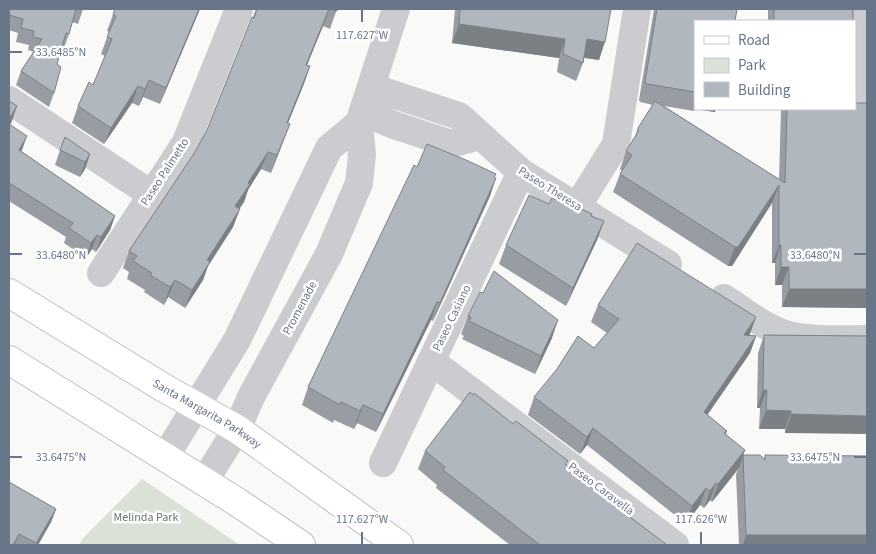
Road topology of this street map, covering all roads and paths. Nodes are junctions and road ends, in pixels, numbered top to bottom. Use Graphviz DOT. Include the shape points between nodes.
graph roads {
  1 [pos="239,9"];
  2 [pos="396,9"];
  3 [pos="637,9"];
  4 [pos="866,9"];
  5 [pos="9,100"];
  6 [pos="364,107"];
  7 [pos="862,107"];
  8 [pos="522,172"];
  9 [pos="150,194"];
  10 [pos="577,206"];
  11 [pos="288,236"];
  12 [pos="328,254"];
  13 [pos="101,273"];
  14 [pos="9,293"];
  15 [pos="867,339"];
  16 [pos="9,360"];
  17 [pos="431,361"];
  18 [pos="196,406"];
  19 [pos="237,429"];
  20 [pos="165,458"];
  21 [pos="383,463"];
  22 [pos="204,482"];
  23 [pos="301,545"];
  24 [pos="398,545"];
  25 [pos="676,545"];
  1 -- 9 [label="street, Paseo Palmetto" via="186,142"];
  2 -- 6 [label="street, Promenade"];
  3 -- 10 [label="street" via="616,144"];
  4 -- 7 [label="street"];
  5 -- 9 [label="street"];
  6 -- 8 [label="street, Paseo Theresa" via="459,116"];
  6 -- 11 [label="street" via="328,148"];
  6 -- 12 [label="street, Promenade" via="359,183"];
  8 -- 10 [label="street, Paseo Theresa"];
  8 -- 17 [label="street, Paseo Casiano"];
  9 -- 13 [label="street, Paseo Palmetto"];
  10 -- 15 [label="street, Paseo Theresa" via="768,326 807,338"];
  11 -- 12 [label="street"];
  11 -- 18 [label="street" via="237,340"];
  12 -- 19 [label="street, Promenade"];
  14 -- 18 [label="main road, Santa Margarita Parkway"];
  16 -- 20 [label="main road"];
  17 -- 21 [label="street, Paseo Casiano"];
  17 -- 25 [label="street, Paseo Caravella"];
  18 -- 19 [label="main road, Santa Margarita Parkway"];
  18 -- 20 [label="street"];
  19 -- 22 [label="street, Promenade"];
  19 -- 24 [label="main road, Santa Margarita Parkway"];
  20 -- 22 [label="main road"];
  22 -- 23 [label="main road"];
}
